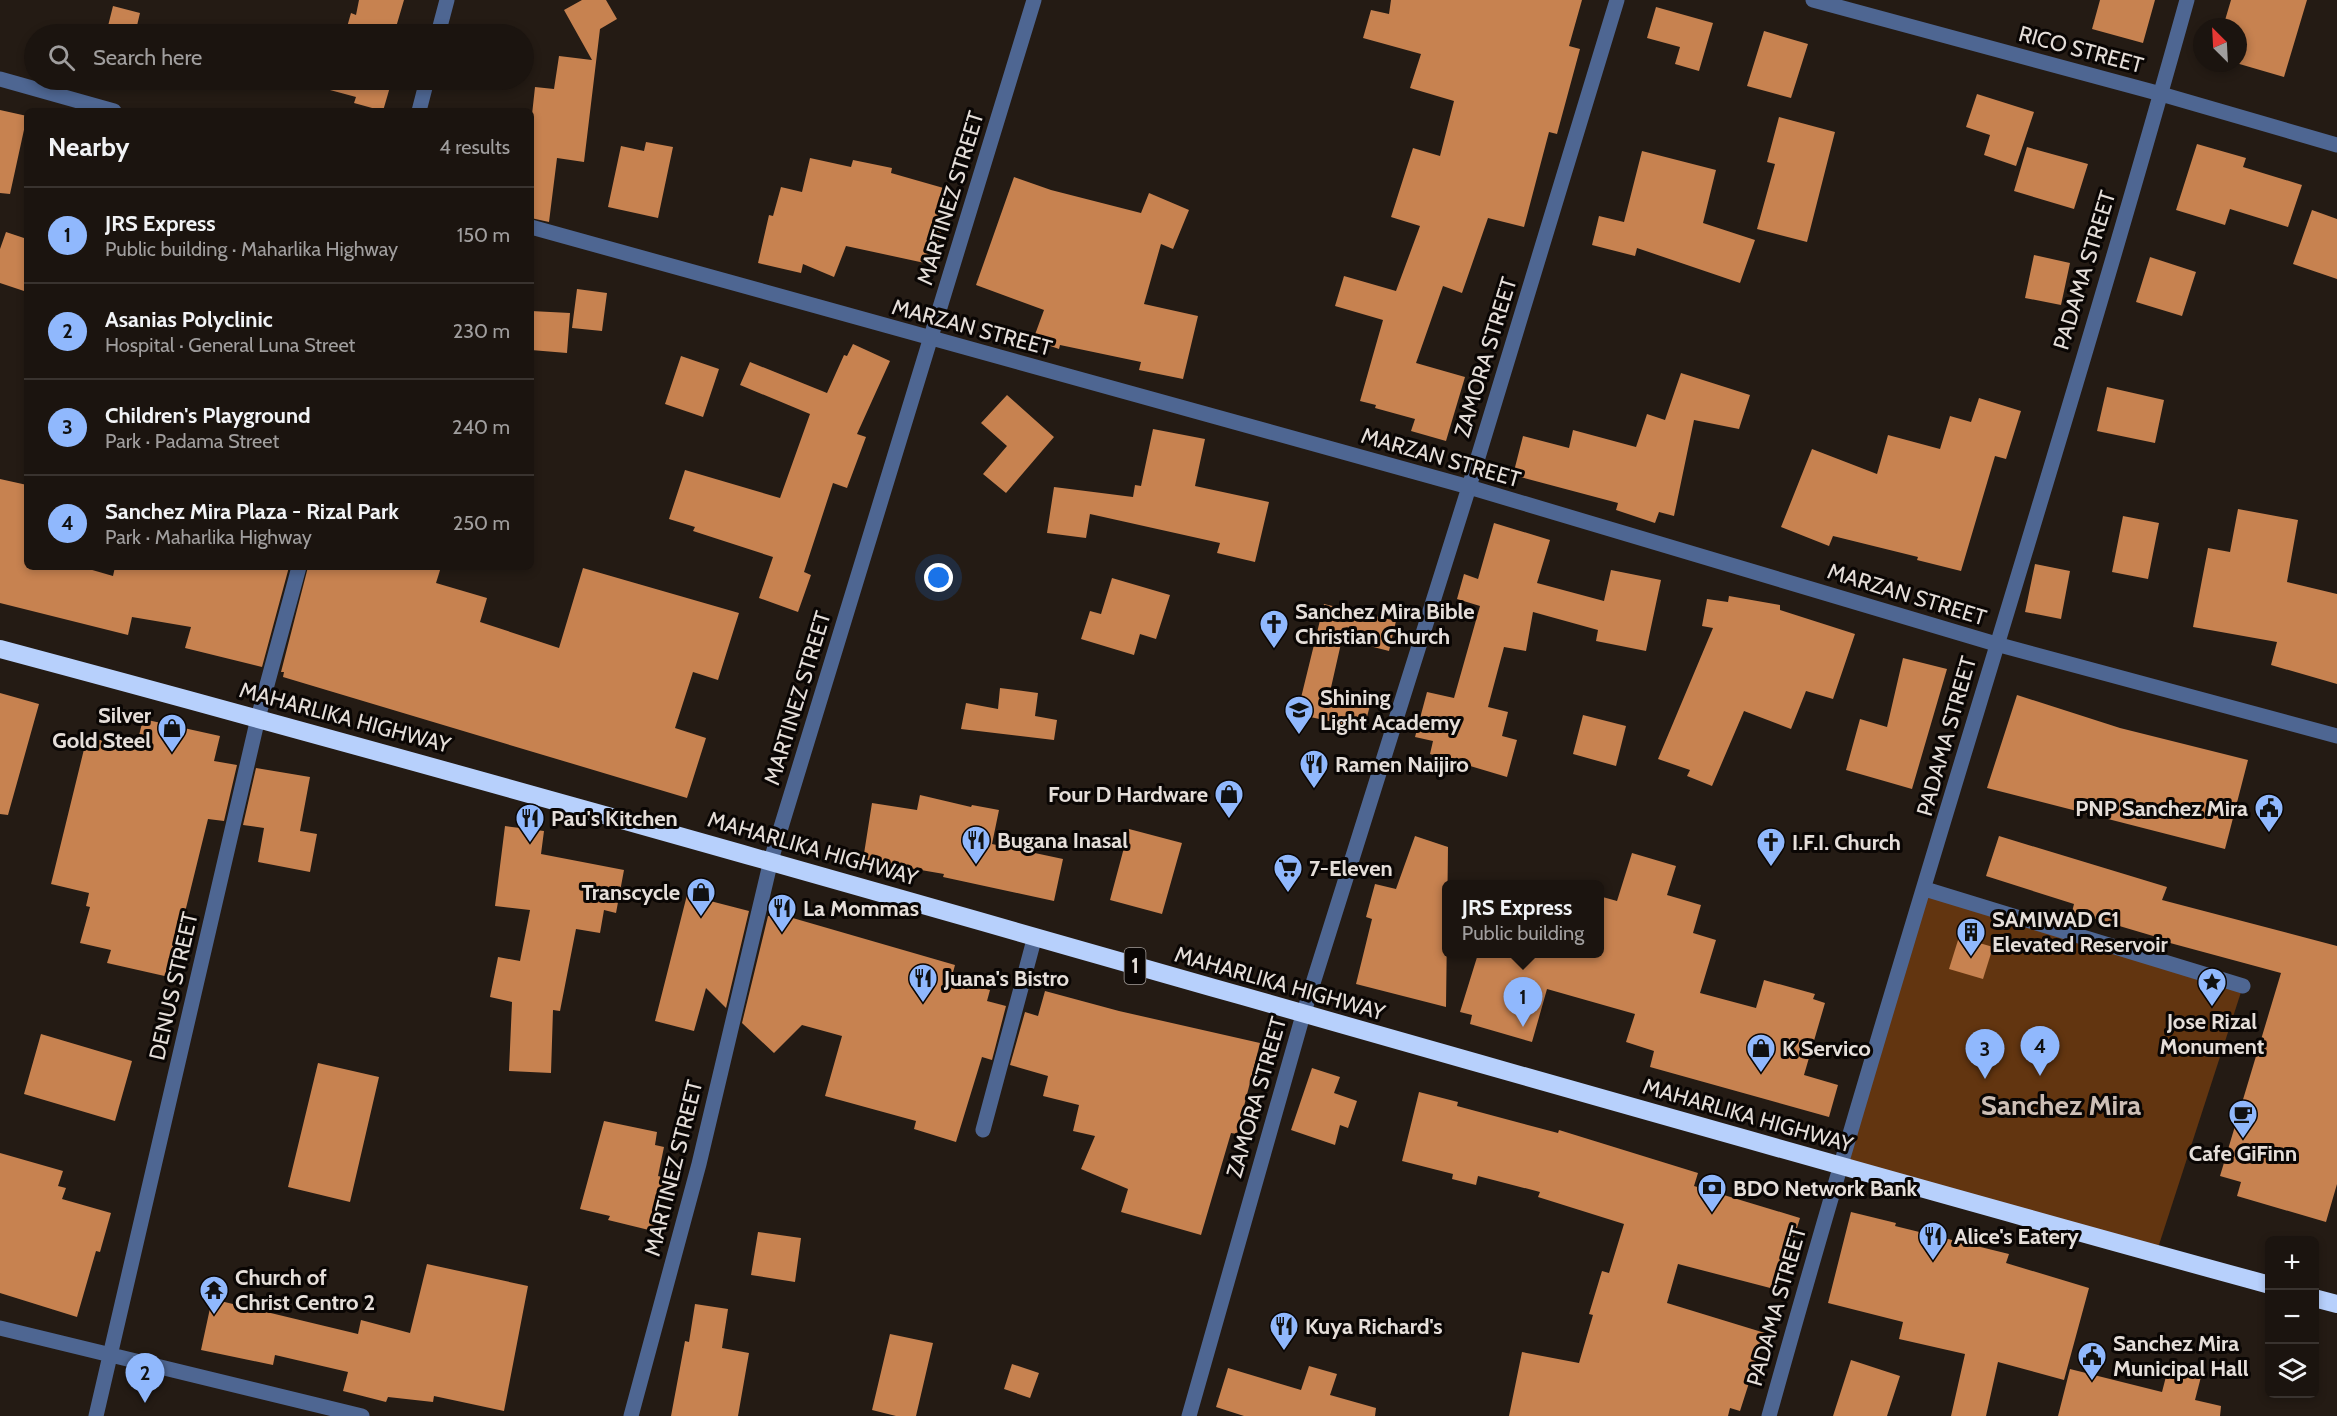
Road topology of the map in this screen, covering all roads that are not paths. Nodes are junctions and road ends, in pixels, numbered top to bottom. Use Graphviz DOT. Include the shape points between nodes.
graph roads {
  1 [pos="447,0"];
  2 [pos="1034,0"];
  3 [pos="1617,0"];
  4 [pos="1813,0"];
  5 [pos="2187,0"];
  6 [pos="441,24"];
  7 [pos="0,79"];
  8 [pos="24,86"];
  9 [pos="39,90"];
  10 [pos="424,90"];
  11 [pos="2161,93"];
  12 [pos="103,108"];
  13 [pos="420,108"];
  14 [pos="2337,145"];
  15 [pos="534,228"];
  16 [pos="930,339"];
  17 [pos="1469,487"];
  18 [pos="298,570"];
  19 [pos="1996,645"];
  20 [pos="0,649"];
  21 [pos="258,718"];
  22 [pos="2337,736"];
  23 [pos="771,860"];
  24 [pos="1925,889"];
  25 [pos="1035,936"];
  26 [pos="2243,986"];
  27 [pos="1303,1015"];
  28 [pos="983,1130"];
  29 [pos="1838,1166"];
  30 [pos="2265,1285"];
  31 [pos="2319,1299"];
  32 [pos="2337,1304"];
  33 [pos="0,1328"];
  34 [pos="110,1356"];
  35 [pos="96,1416"];
  36 [pos="362,1416"];
  37 [pos="631,1416"];
  38 [pos="1190,1416"];
  39 [pos="1769,1416"];
  1 -- 6 [label="street"];
  2 -- 16 [label="street, MARTINEZ STREET"];
  3 -- 17 [label="street, ZAMORA STREET"];
  4 -- 11 [label="street, RICO STREET"];
  5 -- 11 [label="street, PADAMA STREET"];
  7 -- 8 [label="street"];
  9 -- 12 [label="street"];
  10 -- 13 [label="street"];
  11 -- 14 [label="street, RICO STREET"];
  11 -- 19 [label="street, PADAMA STREET"];
  15 -- 16 [label="street, MARZAN STREET"];
  16 -- 17 [label="street, MARZAN STREET"];
  16 -- 23 [label="street, MARTINEZ STREET"];
  17 -- 19 [label="street, MARZAN STREET"];
  17 -- 27 [label="street, ZAMORA STREET"];
  18 -- 21 [label="street, DENUS STREET"];
  19 -- 22 [label="street, MARZAN STREET"];
  19 -- 24 [label="street, PADAMA STREET"];
  20 -- 21 [label="highway, MAHARLIKA HIGHWAY / 1"];
  21 -- 23 [label="highway, MAHARLIKA HIGHWAY / 1"];
  21 -- 34 [label="street, DENUS STREET"];
  23 -- 25 [label="highway, MAHARLIKA HIGHWAY / 1"];
  23 -- 37 [label="street, MARTINEZ STREET" via="699,1164"];
  24 -- 26 [label="street"];
  24 -- 29 [label="street, PADAMA STREET"];
  25 -- 27 [label="highway, MAHARLIKA HIGHWAY / 1"];
  25 -- 28 [label="street"];
  27 -- 29 [label="highway, MAHARLIKA HIGHWAY / 1"];
  27 -- 38 [label="street, ZAMORA STREET"];
  29 -- 30 [label="highway, MAHARLIKA HIGHWAY / 1"];
  29 -- 39 [label="street, PADAMA STREET"];
  31 -- 32 [label="highway"];
  33 -- 34 [label="street"];
  34 -- 35 [label="street, DENUS STREET"];
  34 -- 36 [label="street"];
}
